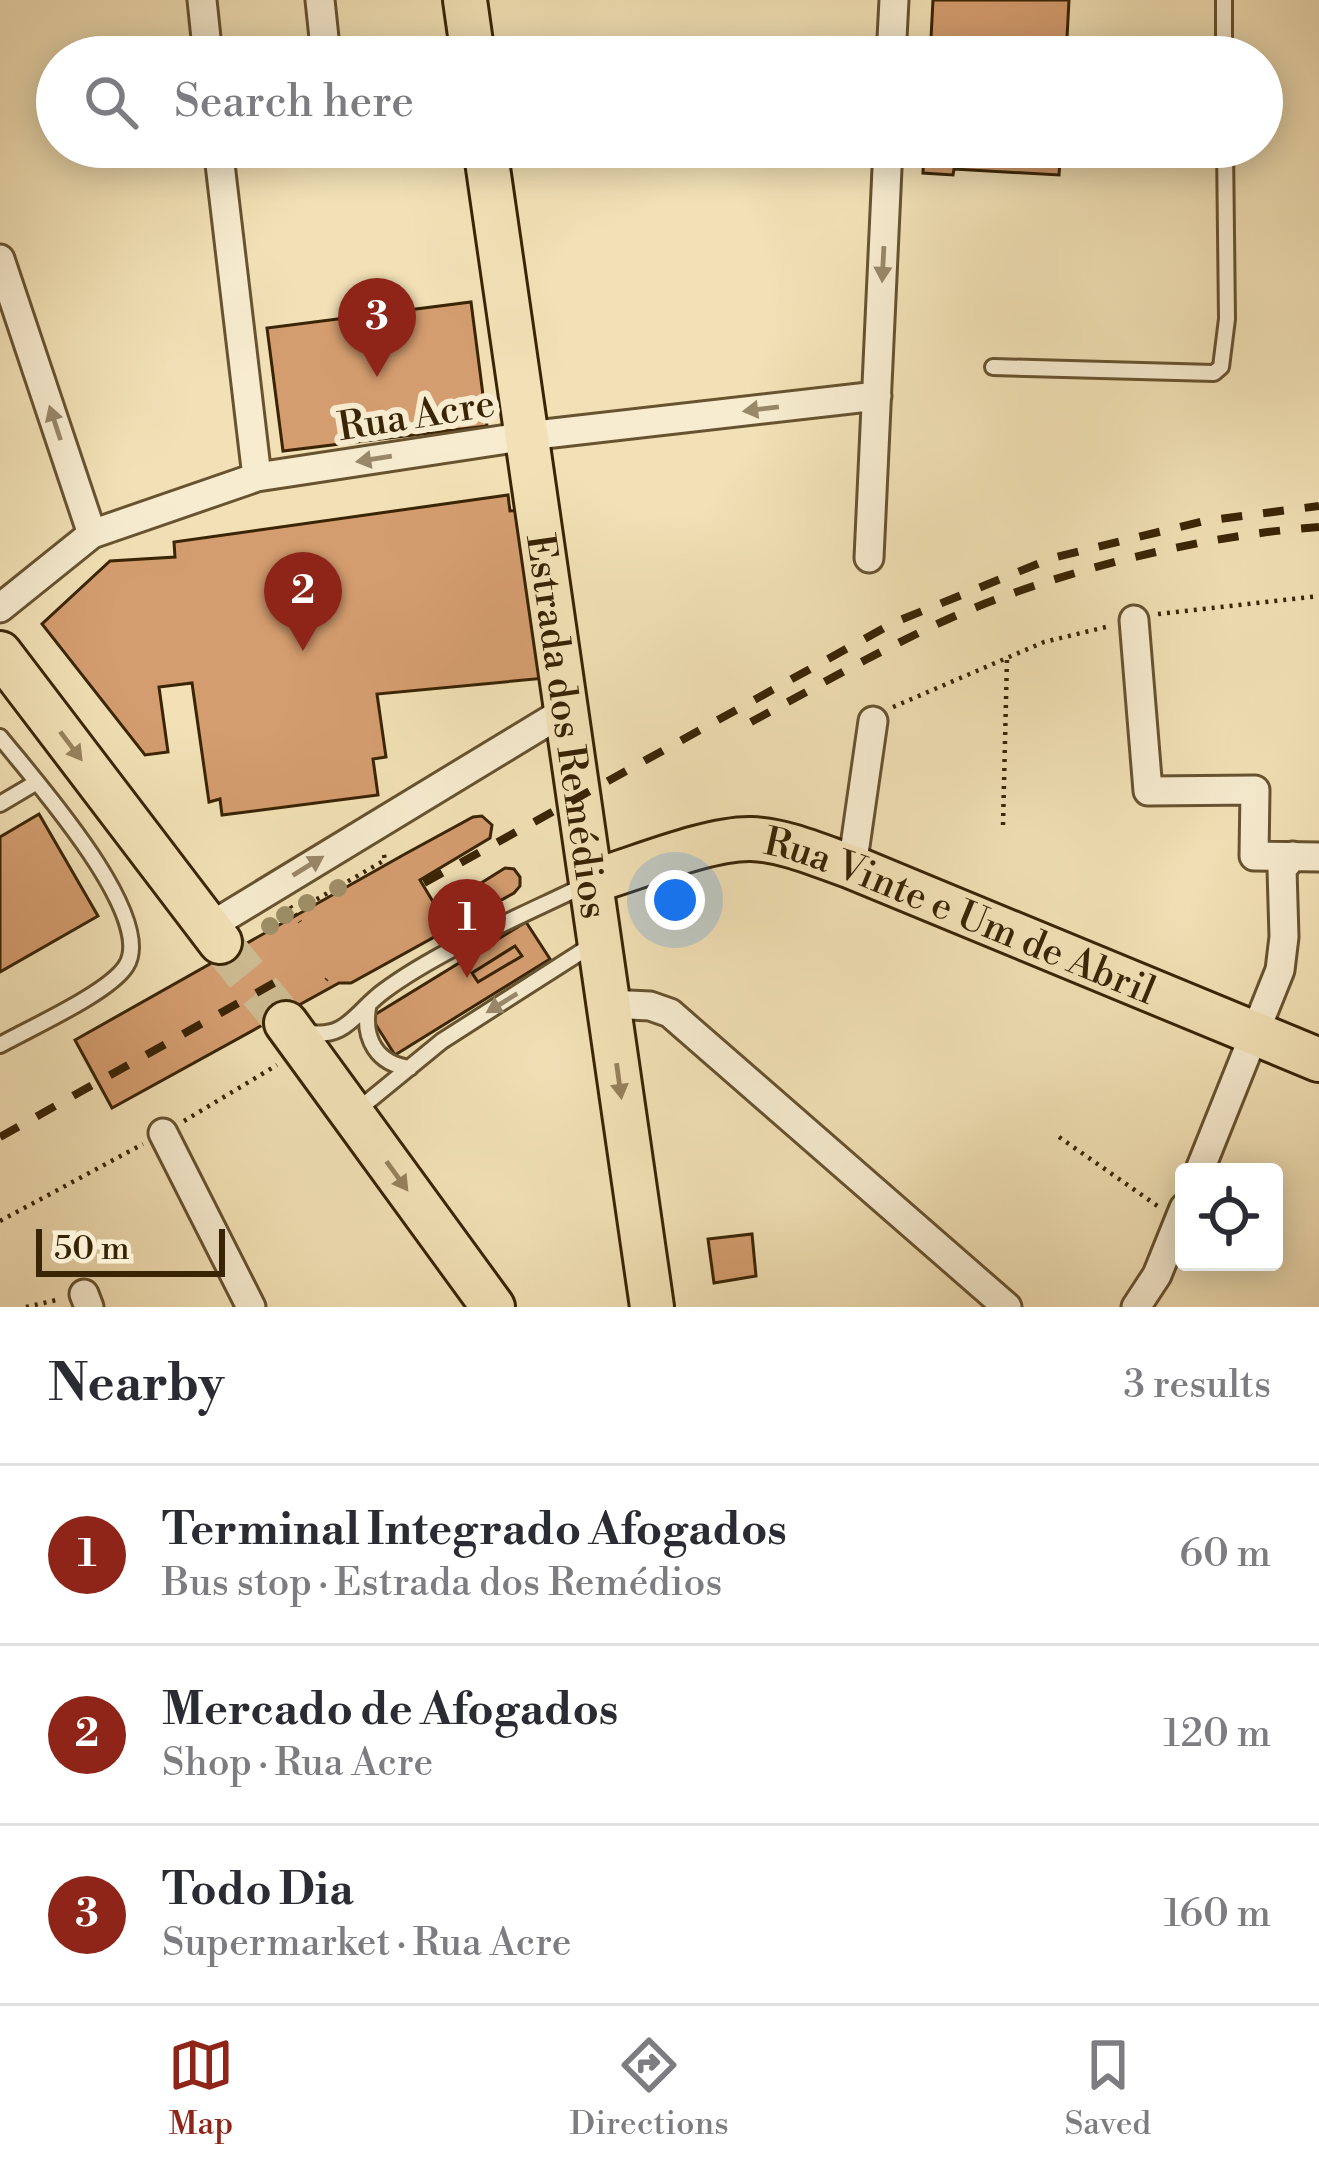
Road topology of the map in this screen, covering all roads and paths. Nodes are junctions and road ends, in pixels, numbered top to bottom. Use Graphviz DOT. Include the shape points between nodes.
graph roads {
  1 [pos="320,0"];
  2 [pos="465,0"];
  3 [pos="894,0"];
  4 [pos="1224,0"];
  5 [pos="202,1"];
  6 [pos="206,36"];
  7 [pos="324,36"];
  8 [pos="469,36"];
  9 [pos="893,36"];
  10 [pos="1224,36"];
  11 [pos="220,168"];
  12 [pos="488,168"];
  13 [pos="887,168"];
  14 [pos="1225,168"];
  15 [pos="0,259"];
  16 [pos="993,367"];
  17 [pos="877,396"];
  18 [pos="527,436"];
  19 [pos="257,477"];
  20 [pos="92,534"];
  21 [pos="868,558"];
  22 [pos="1319,596"];
  23 [pos="0,608"];
  24 [pos="1134,620"];
  25 [pos="0,653"];
  26 [pos="1007,658"];
  27 [pos="568,709"];
  28 [pos="873,721"];
  29 [pos="0,737"];
  30 [pos="37,782"];
  31 [pos="0,804"];
  32 [pos="1003,825"];
  33 [pos="1306,856"];
  34 [pos="385,860"];
  35 [pos="852,867"];
  36 [pos="593,881"];
  37 [pos="314,905"];
  38 [pos="214,935"];
  39 [pos="600,940"];
  40 [pos="608,1004"];
  41 [pos="368,1008"];
  42 [pos="288,1025"];
  43 [pos="1257,1036"];
  44 [pos="0,1045"];
  45 [pos="1319,1060"];
  46 [pos="410,1068"];
  47 [pos="352,1114"];
  48 [pos="163,1133"];
  49 [pos="1059,1137"];
  50 [pos="1203,1163"];
  51 [pos="1175,1211"];
  52 [pos="1175,1230"];
  53 [pos="86,1300"];
  54 [pos="26,1307"];
  55 [pos="251,1307"];
  56 [pos="493,1307"];
  57 [pos="652,1307"];
  58 [pos="1007,1307"];
  59 [pos="1136,1307"];
  1 -- 7 [label="street"];
  2 -- 8 [label="main road"];
  3 -- 9 [label="street"];
  4 -- 10 [label="lane"];
  5 -- 6 [label="street"];
  11 -- 19 [label="street"];
  12 -- 18 [label="main road, Estrada dos Remédios"];
  13 -- 17 [label="street, one-way"];
  14 -- 16 [label="lane" via="1227,320 1214,373"];
  20 -- 15 [label="street, one-way"];
  17 -- 18 [label="street, Rua Acre, one-way"];
  17 -- 21 [label="street"];
  18 -- 19 [label="street, Rua Acre, one-way"];
  18 -- 27 [label="main road, Estrada dos Remédios"];
  19 -- 20 [label="street, Rua Acre"];
  20 -- 23 [label="street, Rua Acre"];
  22 -- 24 [label="path"];
  24 -- 26 [label="path"];
  24 -- 33 [label="street" via="1148,791 1255,790 1254,856"];
  25 -- 38 [label="main road, one-way"];
  26 -- 28 [label="path"];
  26 -- 32 [label="path"];
  27 -- 36 [label="main road, Estrada dos Remédios"];
  38 -- 27 [label="street, one-way"];
  28 -- 35 [label="street"];
  29 -- 30 [label="lane"];
  30 -- 31 [label="lane"];
  30 -- 44 [label="lane" via="100,865 132,945 112,982"];
  33 -- 43 [label="street" via="1282,869 1280,970"];
  34 -- 37 [label="path"];
  35 -- 36 [label="main road, Rua Vinte e Um de Abril" via="753,839"];
  35 -- 43 [label="main road, Rua Vinte e Um de Abril"];
  36 -- 39 [label="main road, Estrada dos Remédios"];
  36 -- 41 [label="lane" via="425,967"];
  39 -- 40 [label="main road, Estrada dos Remédios"];
  39 -- 46 [label="lane, one-way"];
  40 -- 57 [label="main road, Estrada dos Remédios, one-way"];
  40 -- 58 [label="street" via="670,1013"];
  41 -- 42 [label="lane" via="338,1032"];
  41 -- 46 [label="lane" via="369,1041 384,1060"];
  42 -- 47 [label="main road"];
  43 -- 45 [label="main road, Rua Vinte e Um de Abril"];
  43 -- 50 [label="street"];
  46 -- 47 [label="lane"];
  47 -- 56 [label="main road, one-way"];
  48 -- 55 [label="street"];
  49 -- 51 [label="path"];
  52 -- 59 [label="street"];
  53 -- 54 [label="path"];
}
